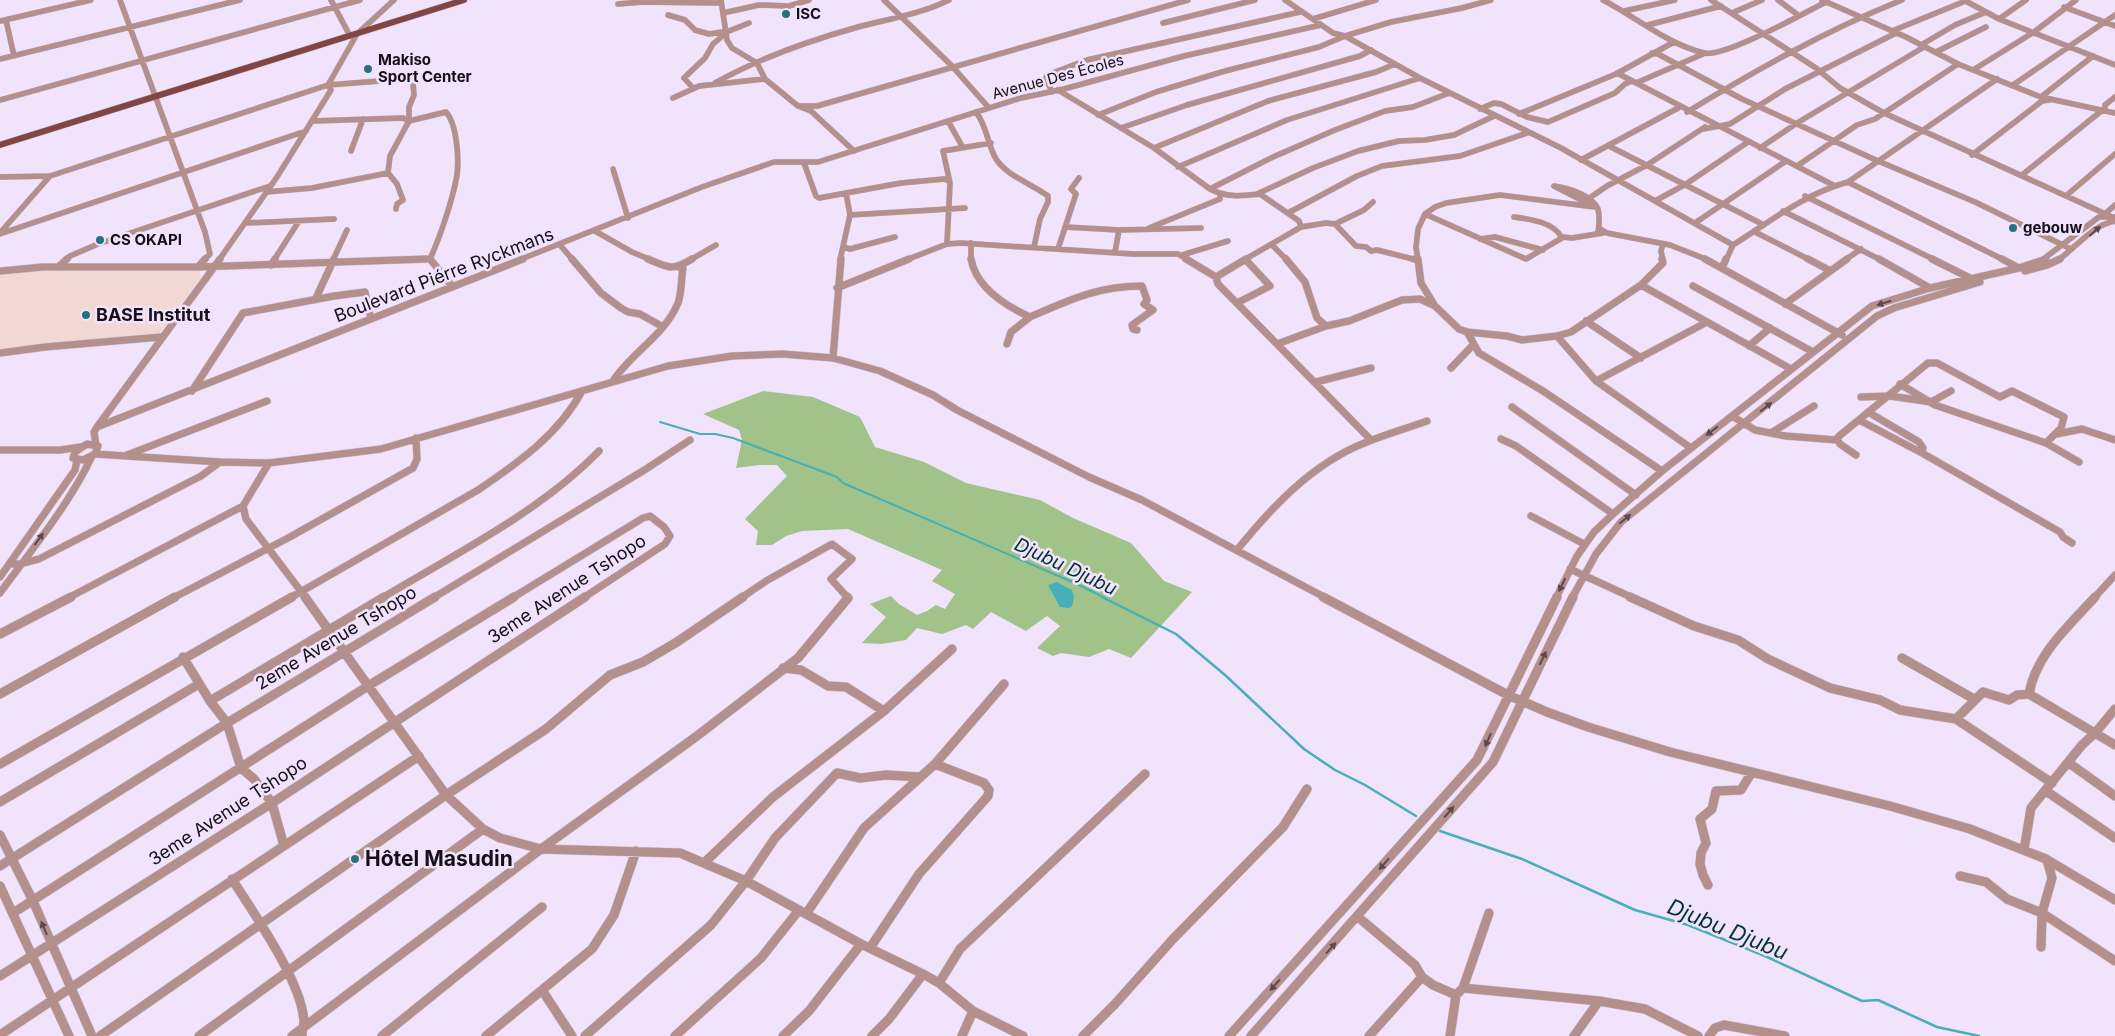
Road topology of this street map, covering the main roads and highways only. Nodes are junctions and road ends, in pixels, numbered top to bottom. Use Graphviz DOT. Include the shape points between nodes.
graph roads {
  1 [pos="464,0"];
  2 [pos="0,145"];
  1 -- 2 [label="main road"];
}
